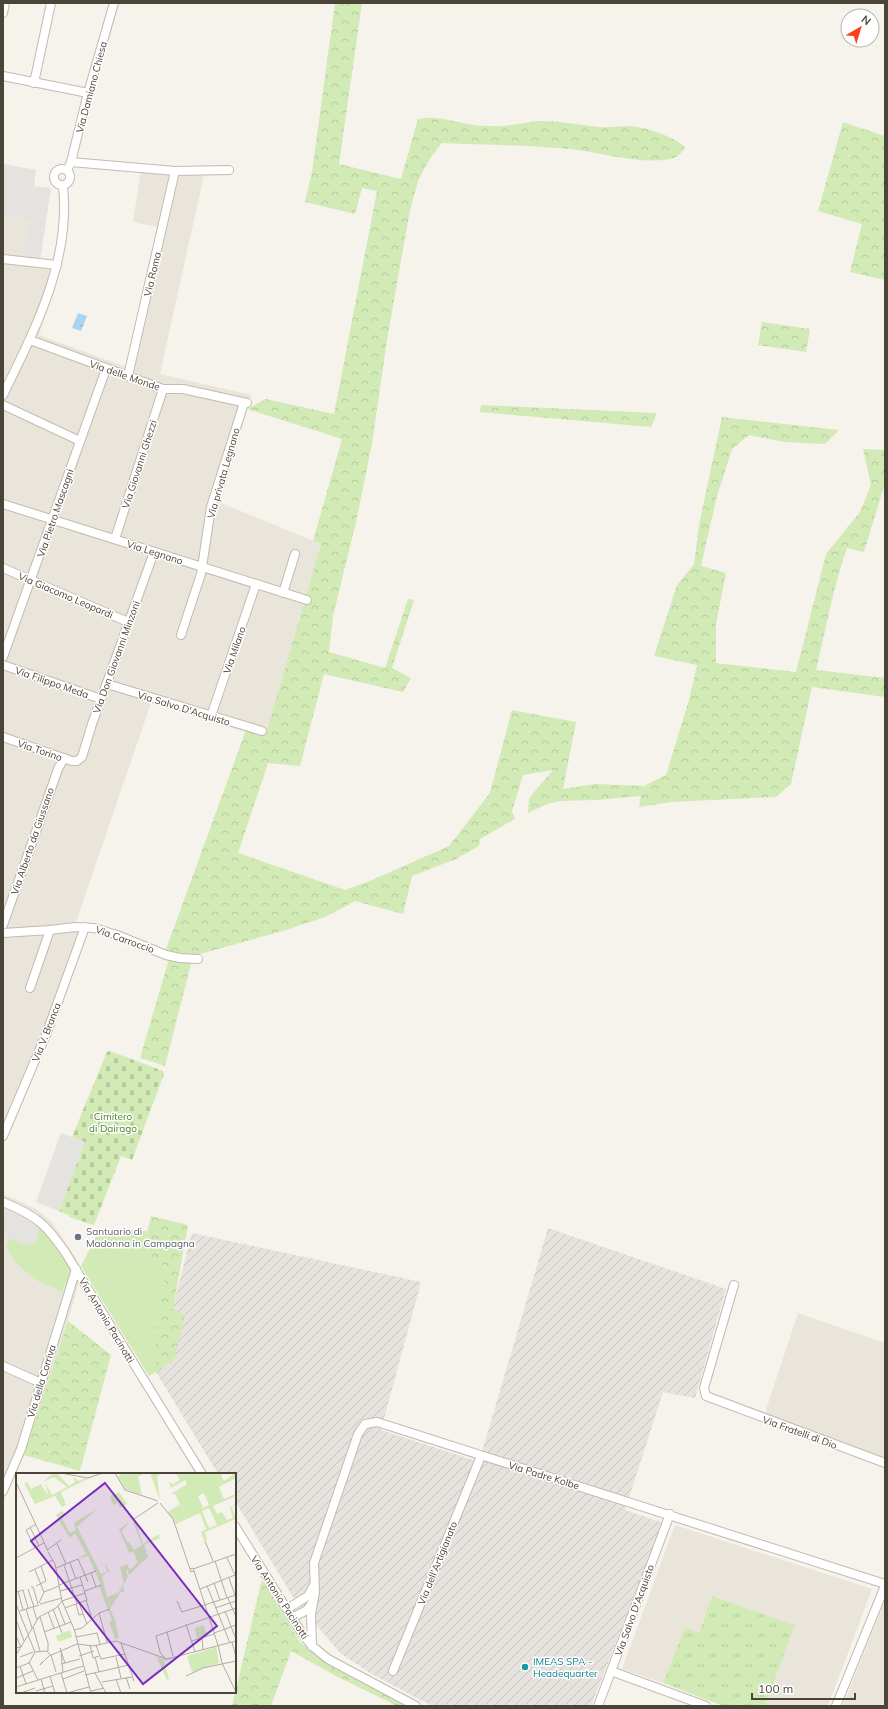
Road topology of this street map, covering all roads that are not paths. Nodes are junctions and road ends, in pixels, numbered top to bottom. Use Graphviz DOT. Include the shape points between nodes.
graph roads {
  1 [pos="5,3"];
  2 [pos="51,3"];
  3 [pos="114,3"];
  4 [pos="3,13"];
  5 [pos="3,76"];
  6 [pos="34,83"];
  7 [pos="88,93"];
  8 [pos="71,162"];
  9 [pos="67,170"];
  10 [pos="229,170"];
  11 [pos="176,171"];
  12 [pos="63,186"];
  13 [pos="3,259"];
  14 [pos="57,265"];
  15 [pos="30,340"];
  16 [pos="106,369"];
  17 [pos="128,376"];
  18 [pos="163,389"];
  19 [pos="3,395"];
  20 [pos="245,403"];
  21 [pos="3,405"];
  22 [pos="80,441"];
  23 [pos="3,504"];
  24 [pos="52,520"];
  25 [pos="115,539"];
  26 [pos="154,552"];
  27 [pos="295,554"];
  28 [pos="202,567"];
  29 [pos="3,568"];
  30 [pos="32,580"];
  31 [pos="256,584"];
  32 [pos="283,593"];
  33 [pos="307,600"];
  34 [pos="128,622"];
  35 [pos="181,634"];
  36 [pos="3,657"];
  37 [pos="3,665"];
  38 [pos="107,684"];
  39 [pos="101,699"];
  40 [pos="211,716"];
  41 [pos="262,731"];
  42 [pos="3,737"];
  43 [pos="64,758"];
  44 [pos="78,761"];
  45 [pos="3,925"];
  46 [pos="86,926"];
  47 [pos="50,930"];
  48 [pos="3,933"];
  49 [pos="198,959"];
  50 [pos="30,988"];
  51 [pos="3,1136"];
  52 [pos="3,1202"];
  53 [pos="76,1269"];
  54 [pos="734,1285"];
  55 [pos="3,1366"];
  56 [pos="41,1383"];
  57 [pos="481,1456"];
  58 [pos="885,1463"];
  59 [pos="201,1473"];
  60 [pos="6,1480"];
  61 [pos="3,1491"];
  62 [pos="670,1514"];
  63 [pos="236,1528"];
  64 [pos="313,1585"];
  65 [pos="885,1585"];
  66 [pos="313,1602"];
  67 [pos="287,1609"];
  68 [pos="292,1618"];
  69 [pos="312,1646"];
  70 [pos="393,1671"];
  71 [pos="611,1671"];
  72 [pos="416,1706"];
  73 [pos="598,1706"];
  74 [pos="706,1706"];
  75 [pos="836,1706"];
  1 -- 4 [label="street"];
  2 -- 6 [label="street"];
  3 -- 7 [label="street, Via Damiano Chiesa"];
  5 -- 6 [label="street"];
  6 -- 7 [label="street"];
  7 -- 8 [label="street, Via Damiano Chiesa"];
  8 -- 9 [label="street, Via Damiano Chiesa"];
  8 -- 11 [label="street"];
  9 -- 12 [label="street" via="70,180"];
  9 -- 12 [label="street" via="58,170 54,176 56,183"];
  10 -- 11 [label="street"];
  11 -- 17 [label="street, Via Roma"];
  12 -- 14 [label="street" via="63,230"];
  13 -- 14 [label="street"];
  14 -- 15 [label="street" via="43,310"];
  15 -- 16 [label="street, Via delle Monde"];
  15 -- 19 [label="street"];
  16 -- 17 [label="street, Via delle Monde"];
  16 -- 22 [label="street, Via Pietro Mascagni"];
  17 -- 18 [label="street, Via delle Monde"];
  18 -- 20 [label="street, Via delle Monde" via="183,390"];
  18 -- 25 [label="street, Via Giovanni Ghezzi"];
  20 -- 28 [label="street, Via privata Legnano" via="211,507"];
  21 -- 22 [label="street"];
  22 -- 24 [label="street, Via Pietro Mascagni"];
  23 -- 24 [label="street, Via Legnano"];
  24 -- 25 [label="street, Via Legnano"];
  24 -- 30 [label="street, Via Pietro Mascagni"];
  25 -- 26 [label="street, Via Legnano"];
  26 -- 28 [label="street, Via Legnano"];
  26 -- 34 [label="street, Via Don Giovanni Minzoni"];
  27 -- 32 [label="street"];
  28 -- 31 [label="street, Via Legnano"];
  28 -- 35 [label="street, Via privata Legnano"];
  29 -- 30 [label="street, Via Giacomo Leopardi"];
  30 -- 34 [label="street, Via Giacomo Leopardi"];
  30 -- 36 [label="street, Via Pietro Mascagni"];
  31 -- 32 [label="street, Via Legnano"];
  31 -- 40 [label="street, Via Milano"];
  32 -- 33 [label="street, Via Legnano"];
  34 -- 38 [label="street, Via Don Giovanni Minzoni"];
  37 -- 39 [label="street, Via Filippo Meda"];
  38 -- 39 [label="street, Via Don Giovanni Minzoni"];
  38 -- 40 [label="street, Via Salvo D'Acquisto"];
  39 -- 44 [label="street, Via Don Giovanni Minzoni" via="82,757"];
  40 -- 41 [label="street, Via Salvo D'Acquisto"];
  42 -- 43 [label="street, Via Torino"];
  43 -- 44 [label="street, Via Torino"];
  43 -- 45 [label="street, Via Alberto da Giussano"];
  46 -- 47 [label="street, Via Carroccio"];
  46 -- 49 [label="street, Via Carroccio" via="117,934 166,955"];
  46 -- 51 [label="street, Via V. Branca" via="47,1032"];
  47 -- 48 [label="street, Via Carroccio"];
  47 -- 50 [label="street"];
  52 -- 53 [label="street, Via Antonio Pacinotti" via="26,1212 50,1230"];
  53 -- 56 [label="street, Via della Corriva"];
  53 -- 59 [label="street, Via Antonio Pacinotti"];
  54 -- 58 [label="street, Via Fratelli di Dio" via="704,1388 706,1396"];
  55 -- 56 [label="street"];
  56 -- 60 [label="street, Via della Corriva" via="21,1449"];
  57 -- 62 [label="street, Via Padre Kolbe"];
  57 -- 64 [label="street, Via Padre Kolbe" via="377,1422 365,1424 358,1434 314,1563"];
  57 -- 70 [label="street, Via dell'Artigianato"];
  60 -- 61 [label="street, Via della Corriva"];
  62 -- 65 [label="street, Via Padre Kolbe"];
  62 -- 71 [label="street, Via Salvo D'Acquisto"];
  63 -- 67 [label="street, Via Antonio Pacinotti"];
  64 -- 66 [label="street, Via Padre Kolbe"];
  64 -- 67 [label="street" via="308,1596"];
  65 -- 75 [label="street"];
  66 -- 68 [label="street" via="307,1610"];
  66 -- 69 [label="street, Via Padre Kolbe"];
  67 -- 68 [label="street, Via Antonio Pacinotti"];
  68 -- 69 [label="street, Via Antonio Pacinotti"];
  69 -- 72 [label="street, Via Antonio Pacinotti" via="328,1659"];
  71 -- 73 [label="street, Via Salvo D'Acquisto"];
  71 -- 74 [label="street"];
}
